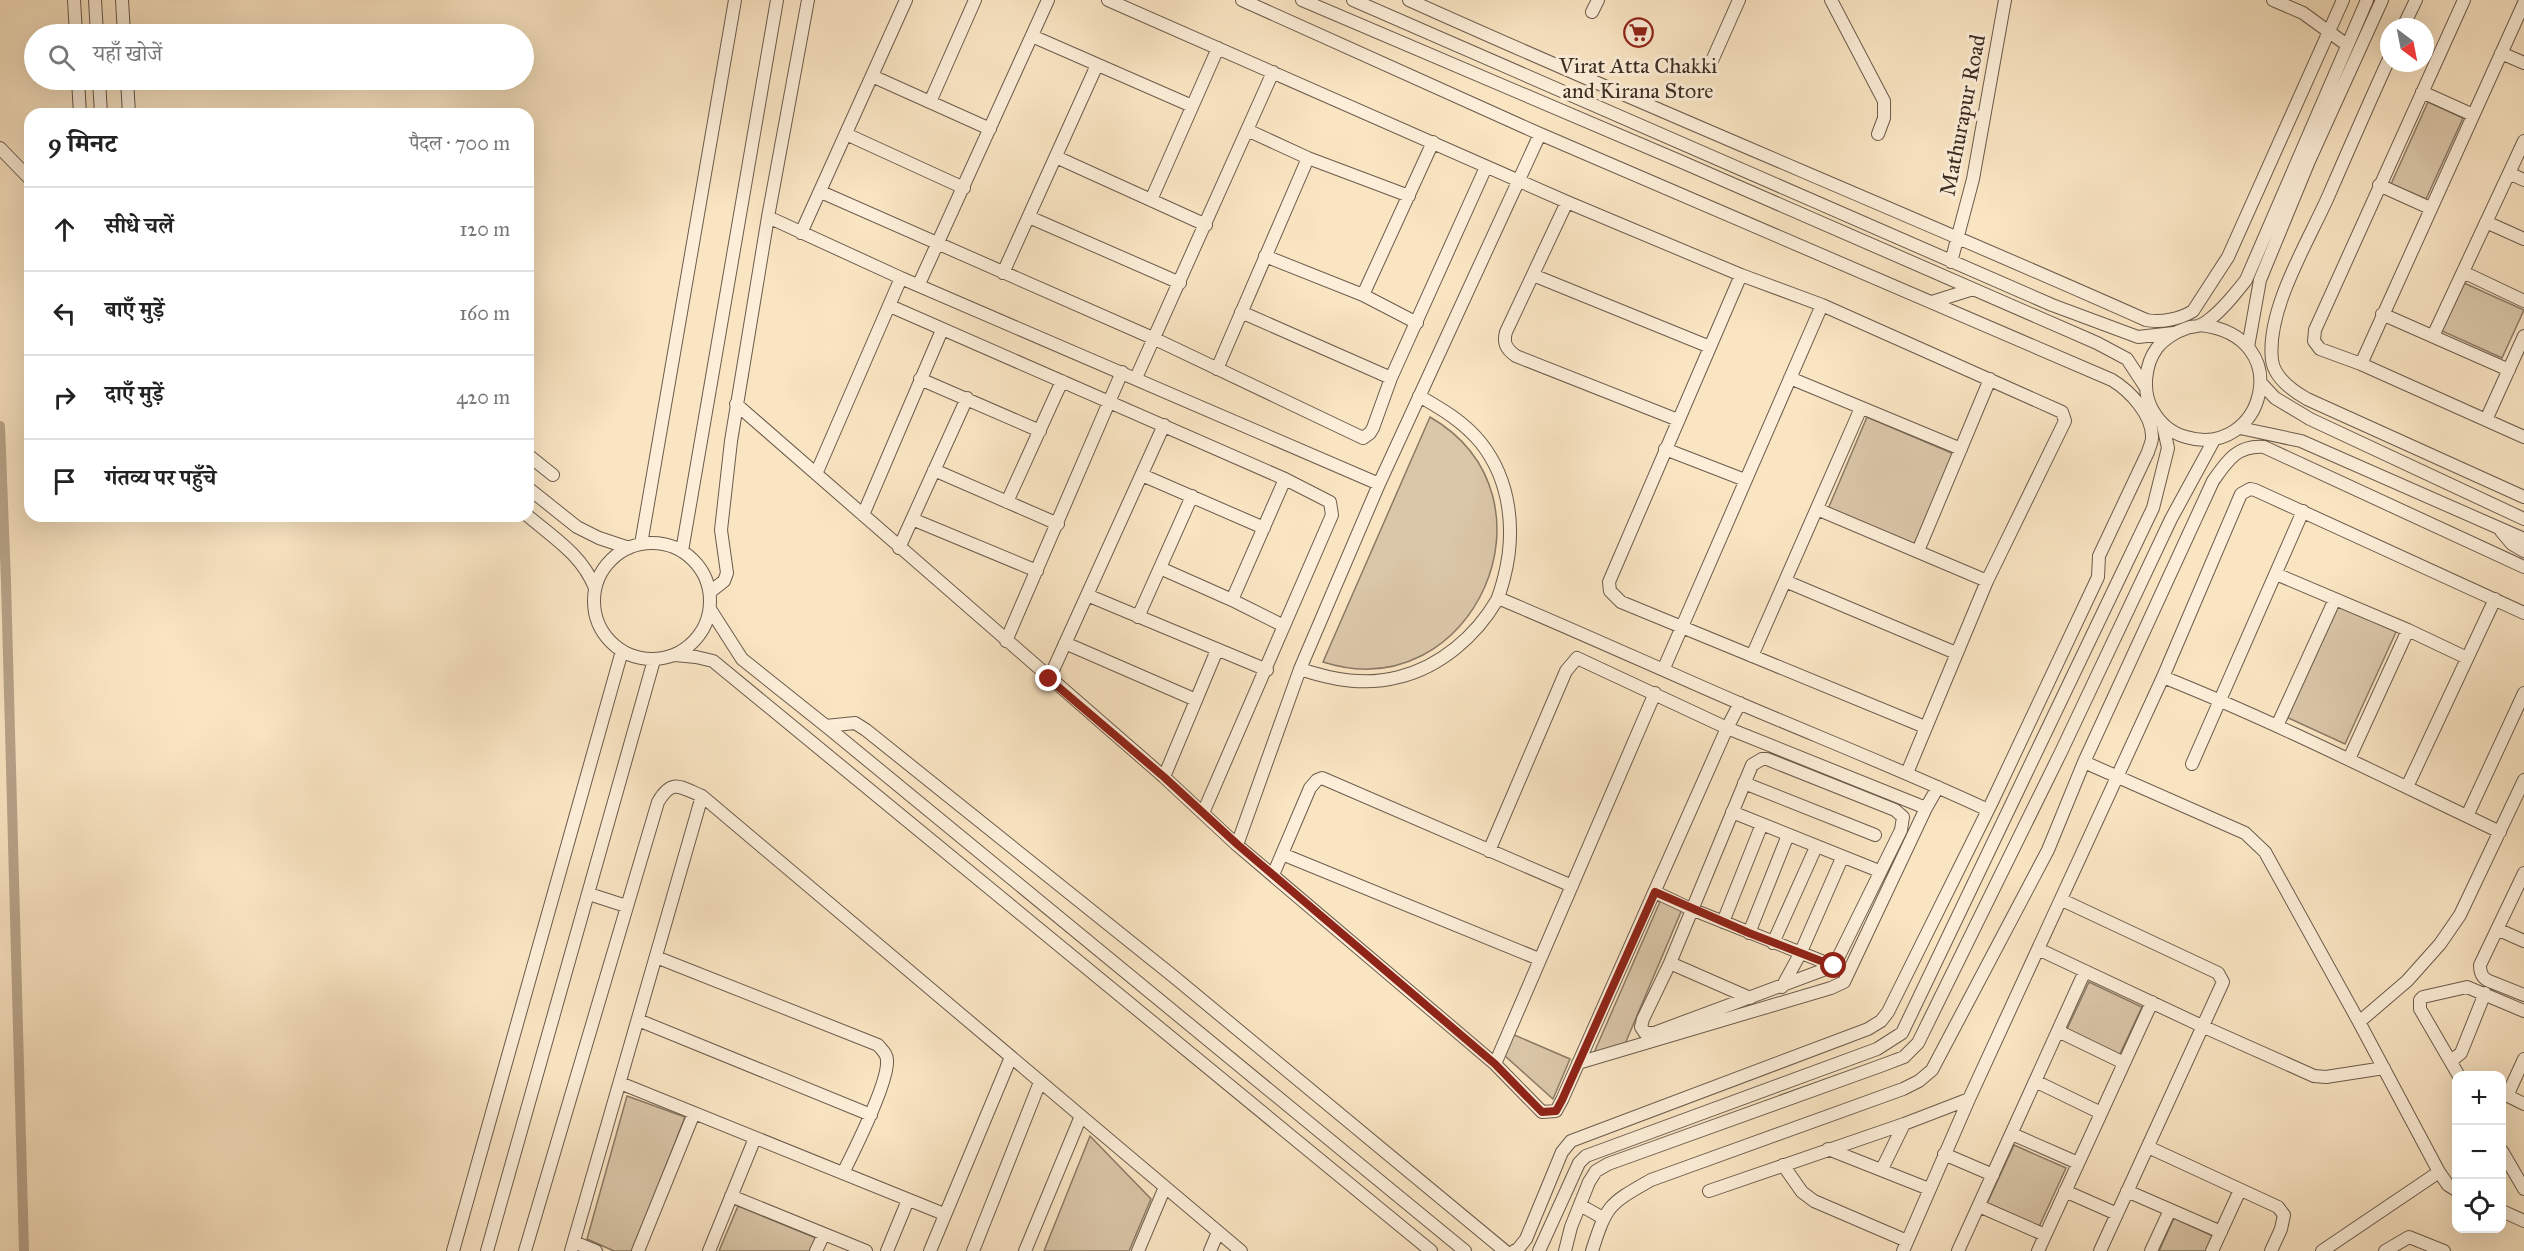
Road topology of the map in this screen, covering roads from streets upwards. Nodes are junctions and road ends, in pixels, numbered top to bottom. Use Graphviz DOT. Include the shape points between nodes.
graph roads {
  1 [pos="74,0"];
  2 [pos="94,0"];
  3 [pos="122,0"];
  4 [pos="735,0"];
  5 [pos="777,0"];
  6 [pos="808,0"];
  7 [pos="906,0"];
  8 [pos="975,0"];
  9 [pos="1048,0"];
  10 [pos="1108,0"];
  11 [pos="1242,0"];
  12 [pos="1302,0"];
  13 [pos="1353,0"];
  14 [pos="1409,0"];
  15 [pos="1598,0"];
  16 [pos="1739,0"];
  17 [pos="1831,0"];
  18 [pos="2005,0"];
  19 [pos="2343,0"];
  20 [pos="2367,0"];
  21 [pos="2382,0"];
  22 [pos="2415,0"];
  23 [pos="2464,0"];
  24 [pos="2279,1"];
  25 [pos="2524,3"];
  26 [pos="1592,12"];
  27 [pos="2407,18"];
  28 [pos="75,24"];
  29 [pos="95,24"];
  30 [pos="123,24"];
  31 [pos="2329,32"];
  32 [pos="1032,36"];
  33 [pos="2347,45"];
  34 [pos="1218,48"];
  35 [pos="2501,53"];
  36 [pos="1711,63"];
  37 [pos="2524,63"];
  38 [pos="1097,65"];
  39 [pos="1273,72"];
  40 [pos="2383,72"];
  41 [pos="872,76"];
  42 [pos="79,90"];
  43 [pos="100,90"];
  44 [pos="128,90"];
  45 [pos="2422,93"];
  46 [pos="930,102"];
  47 [pos="1192,106"];
  48 [pos="80,108"];
  49 [pos="101,108"];
  50 [pos="129,108"];
  51 [pos="2473,115"];
  52 [pos="990,129"];
  53 [pos="1247,130"];
  54 [pos="846,134"];
  55 [pos="1540,134"];
  56 [pos="1878,134"];
  57 [pos="2524,141"];
  58 [pos="1433,142"];
  59 [pos="2,149"];
  60 [pos="1056,157"];
  61 [pos="1308,158"];
  62 [pos="1486,167"];
  63 [pos="24,173"];
  64 [pos="2509,173"];
  65 [pos="1517,180"];
  66 [pos="2524,180"];
  67 [pos="2379,185"];
  68 [pos="964,188"];
  69 [pos="821,192"];
  70 [pos="1409,196"];
  71 [pos="1151,200"];
  72 [pos="1567,202"];
  73 [pos="2430,208"];
  74 [pos="768,217"];
  75 [pos="1029,217"];
  76 [pos="2486,222"];
  77 [pos="1206,225"];
  78 [pos="801,233"];
  79 [pos="1959,237"];
  80 [pos="2524,239"];
  81 [pos="939,244"];
  82 [pos="1265,256"];
  83 [pos="1952,262"];
  84 [pos="2463,272"];
  85 [pos="1004,273"];
  86 [pos="1533,275"];
  87 [pos="1742,275"];
  88 [pos="901,278"];
  89 [pos="1180,283"];
  90 [pos="919,284"];
  91 [pos="1974,289"];
  92 [pos="1363,295"];
  93 [pos="2524,301"];
  94 [pos="1932,302"];
  95 [pos="1822,305"];
  96 [pos="890,306"];
  97 [pos="1241,312"];
  98 [pos="2382,314"];
  99 [pos="1417,322"];
  100 [pos="2200,325"];
  101 [pos="942,330"];
  102 [pos="2174,333"];
  103 [pos="2433,336"];
  104 [pos="2524,336"];
  105 [pos="1155,339"];
  106 [pos="2248,346"];
  107 [pos="1710,347"];
  108 [pos="2361,364"];
  109 [pos="1217,369"];
  110 [pos="2509,370"];
  111 [pos="1122,372"];
  112 [pos="1136,378"];
  113 [pos="1391,378"];
  114 [pos="1790,378"];
  115 [pos="920,379"];
  116 [pos="1990,379"];
  117 [pos="1062,381"];
  118 [pos="2261,383"];
  119 [pos="2146,388"];
  120 [pos="1419,396"];
  121 [pos="967,398"];
  122 [pos="1111,402"];
  123 [pos="736,404"];
  124 [pos="1861,408"];
  125 [pos="1678,420"];
  126 [pos="2486,420"];
  127 [pos="2163,424"];
  128 [pos="1164,425"];
  129 [pos="2240,428"];
  130 [pos="1040,431"];
  131 [pos="2524,436"];
  132 [pos="2214,440"];
  133 [pos="1665,448"];
  134 [pos="1961,449"];
  135 [pos="534,460"];
  136 [pos="934,470"];
  137 [pos="816,474"];
  138 [pos="1142,475"];
  139 [pos="553,476"];
  140 [pos="1286,479"];
  141 [pos="1745,480"];
  142 [pos="1379,484"];
  143 [pos="534,493"];
  144 [pos="1192,496"];
  145 [pos="2524,497"];
  146 [pos="1007,502"];
  147 [pos="1817,509"];
  148 [pos="2304,511"];
  149 [pos="863,515"];
  150 [pos="912,519"];
  151 [pos="2524,519"];
  152 [pos="534,521"];
  153 [pos="1058,524"];
  154 [pos="1264,528"];
  155 [pos="2498,528"];
  156 [pos="2524,539"];
  157 [pos="635,546"];
  158 [pos="899,548"];
  159 [pos="682,551"];
  160 [pos="1918,551"];
  161 [pos="2524,551"];
  162 [pos="2524,567"];
  163 [pos="1160,568"];
  164 [pos="1037,571"];
  165 [pos="2276,574"];
  166 [pos="1785,581"];
  167 [pos="1987,581"];
  168 [pos="596,588"];
  169 [pos="710,592"];
  170 [pos="1087,595"];
  171 [pos="1498,598"];
  172 [pos="2335,599"];
  173 [pos="2495,599"];
  174 [pos="1232,600"];
  175 [pos="710,609"];
  176 [pos="2524,612"];
  177 [pos="1138,617"];
  178 [pos="1284,627"];
  179 [pos="1681,627"];
  180 [pos="2408,630"];
  181 [pos="1006,641"];
  182 [pos="1065,644"];
  183 [pos="1217,650"];
  184 [pos="622,651"];
  185 [pos="1956,653"];
  186 [pos="675,655"];
  187 [pos="1752,656"];
  188 [pos="2467,658"];
  189 [pos="654,660"];
  190 [pos="1665,668"];
  191 [pos="1300,669"];
  192 [pos="1266,670"];
  193 [pos="2163,677"];
  194 [pos="1049,679"];
  195 [pos="1655,693"];
  196 [pos="2524,693"];
  197 [pos="1196,700"];
  198 [pos="2221,700"];
  199 [pos="1740,703"];
  200 [pos="826,726"];
  201 [pos="2277,726"];
  202 [pos="1727,728"];
  203 [pos="1925,728"];
  204 [pos="2349,759"];
  205 [pos="2084,762"];
  206 [pos="2192,764"];
  207 [pos="1907,773"];
  208 [pos="1164,777"];
  209 [pos="2119,777"];
  210 [pos="2524,780"];
  211 [pos="1744,783"];
  212 [pos="1938,787"];
  213 [pos="2407,787"];
  214 [pos="702,796"];
  215 [pos="1926,808"];
  216 [pos="1988,810"];
  217 [pos="1732,812"];
  218 [pos="1203,813"];
  219 [pos="2467,816"];
  220 [pos="1762,824"];
  221 [pos="2500,832"];
  222 [pos="1788,835"];
  223 [pos="1875,835"];
  224 [pos="1238,845"];
  225 [pos="1816,847"];
  226 [pos="1489,851"];
  227 [pos="1282,854"];
  228 [pos="1842,858"];
  229 [pos="1879,871"];
  230 [pos="2524,873"];
  231 [pos="1274,875"];
  232 [pos="1572,886"];
  233 [pos="1655,892"];
  234 [pos="589,894"];
  235 [pos="2062,900"];
  236 [pos="626,906"];
  237 [pos="1691,909"];
  238 [pos="1723,922"];
  239 [pos="2499,930"];
  240 [pos="1749,933"];
  241 [pos="2524,940"];
  242 [pos="1773,943"];
  243 [pos="2038,949"];
  244 [pos="1800,954"];
  245 [pos="656,957"];
  246 [pos="1539,959"];
  247 [pos="1670,963"];
  248 [pos="1834,966"];
  249 [pos="2085,971"];
  250 [pos="1782,987"];
  251 [pos="2485,993"];
  252 [pos="2524,995"];
  253 [pos="1750,999"];
  254 [pos="2152,1002"];
  255 [pos="2524,1011"];
  256 [pos="638,1020"];
  257 [pos="2359,1022"];
  258 [pos="2204,1027"];
  259 [pos="2058,1031"];
  260 [pos="1011,1057"];
  261 [pos="2524,1059"];
  262 [pos="2124,1063"];
  263 [pos="1495,1064"];
  264 [pos="1578,1064"];
  265 [pos="2384,1068"];
  266 [pos="2458,1071"];
  267 [pos="2035,1081"];
  268 [pos="1040,1082"];
  269 [pos="620,1083"];
  270 [pos="2506,1090"];
  271 [pos="2506,1095"];
  272 [pos="1969,1099"];
  273 [pos="2524,1104"];
  274 [pos="694,1113"];
  275 [pos="2101,1113"];
  276 [pos="871,1115"];
  277 [pos="1081,1116"];
  278 [pos="1904,1124"];
  279 [pos="2012,1134"];
  280 [pos="755,1138"];
  281 [pos="2148,1148"];
  282 [pos="1828,1149"];
  283 [pos="1944,1154"];
  284 [pos="2506,1158"];
  285 [pos="2078,1164"];
  286 [pos="1784,1165"];
  287 [pos="1882,1169"];
  288 [pos="843,1173"];
  289 [pos="2439,1173"];
  290 [pos="1993,1175"];
  291 [pos="1165,1187"];
  292 [pos="2452,1187"];
  293 [pos="1929,1189"];
  294 [pos="2240,1190"];
  295 [pos="2524,1190"];
  296 [pos="1708,1191"];
  297 [pos="2065,1191"];
  298 [pos="2127,1191"];
  299 [pos="731,1196"];
  300 [pos="908,1200"];
  301 [pos="1542,1200"];
  302 [pos="1580,1204"];
  303 [pos="1560,1206"];
  304 [pos="1979,1206"];
  305 [pos="2170,1210"];
  306 [pos="2506,1213"];
  307 [pos="944,1214"];
  308 [pos="2117,1214"];
  309 [pos="1603,1218"];
  310 [pos="2524,1221"];
  311 [pos="1218,1232"];
  312 [pos="2221,1232"];
  313 [pos="824,1234"];
  314 [pos="2045,1235"];
  315 [pos="1905,1246"];
  316 [pos="573,1247"];
  317 [pos="453,1251"];
  318 [pos="488,1251"];
  319 [pos="525,1251"];
  320 [pos="596,1251"];
  321 [pos="638,1251"];
  322 [pos="709,1251"];
  323 [pos="816,1251"];
  324 [pos="866,1251"];
  325 [pos="887,1251"];
  326 [pos="930,1251"];
  327 [pos="973,1251"];
  328 [pos="1025,1251"];
  329 [pos="1138,1251"];
  330 [pos="1210,1251"];
  331 [pos="1241,1251"];
  332 [pos="1431,1251"];
  333 [pos="1465,1251"];
  334 [pos="1504,1251"];
  335 [pos="1514,1251"];
  336 [pos="1539,1251"];
  337 [pos="1565,1251"];
  338 [pos="1592,1251"];
  339 [pos="1958,1251"];
  340 [pos="2038,1251"];
  341 [pos="2100,1251"];
  342 [pos="2151,1251"];
  343 [pos="2212,1251"];
  344 [pos="2271,1251"];
  345 [pos="2322,1251"];
  346 [pos="2385,1251"];
  347 [pos="2444,1251"];
  1 -- 28 [label="street"];
  2 -- 29 [label="street"];
  3 -- 30 [label="street"];
  4 -- 157 [label="street"];
  5 -- 159 [label="street"];
  6 -- 74 [label="street"];
  7 -- 41 [label="street"];
  8 -- 46 [label="street"];
  9 -- 32 [label="street"];
  10 -- 34 [label="street"];
  11 -- 55 [label="street"];
  12 -- 91 [label="street"];
  13 -- 83 [label="street"];
  14 -- 79 [label="street"];
  15 -- 26 [label="street"];
  16 -- 36 [label="street"];
  17 -- 56 [label="street" via="1884,101 1884,118"];
  18 -- 79 [label="street, Mathurapur Road"];
  19 -- 31 [label="street"];
  20 -- 33 [label="street"];
  21 -- 106 [label="street" via="2309,160 2260,280"];
  22 -- 27 [label="street"];
  23 -- 45 [label="street"];
  24 -- 31 [label="street"];
  25 -- 35 [label="street"];
  31 -- 33 [label="street"];
  31 -- 79 [label="street" via="2228,257 2197,306 2186,316 2146,320"];
  32 -- 38 [label="street"];
  32 -- 52 [label="street"];
  33 -- 100 [label="street" via="2246,280 2233,298"];
  34 -- 39 [label="street"];
  34 -- 47 [label="street"];
  35 -- 37 [label="street"];
  35 -- 51 [label="street"];
  38 -- 47 [label="street"];
  38 -- 60 [label="street"];
  39 -- 53 [label="street"];
  39 -- 58 [label="street"];
  40 -- 145 [label="street" via="2278,310 2271,352 2274,368 2307,399"];
  41 -- 46 [label="street"];
  41 -- 54 [label="street"];
  42 -- 48 [label="street"];
  43 -- 49 [label="street"];
  44 -- 50 [label="street"];
  45 -- 51 [label="street"];
  45 -- 67 [label="street"];
  46 -- 52 [label="street"];
  47 -- 71 [label="street"];
  51 -- 73 [label="street"];
  52 -- 68 [label="street"];
  53 -- 61 [label="street"];
  53 -- 77 [label="street"];
  54 -- 68 [label="street"];
  54 -- 69 [label="street"];
  55 -- 65 [label="street"];
  55 -- 94 [label="street"];
  57 -- 64 [label="street"];
  58 -- 62 [label="street"];
  58 -- 70 [label="street"];
  59 -- 63 [label="street"];
  60 -- 71 [label="street"];
  60 -- 75 [label="street"];
  61 -- 70 [label="street"];
  61 -- 82 [label="street"];
  62 -- 65 [label="street"];
  62 -- 99 [label="street"];
  64 -- 66 [label="street"];
  64 -- 76 [label="street"];
  65 -- 72 [label="street"];
  65 -- 120 [label="street"];
  67 -- 73 [label="street"];
  67 -- 108 [label="street" via="2313,336 2320,349"];
  68 -- 81 [label="street"];
  69 -- 78 [label="street"];
  69 -- 81 [label="street"];
  70 -- 92 [label="street"];
  71 -- 77 [label="street"];
  72 -- 86 [label="street"];
  72 -- 87 [label="street"];
  73 -- 98 [label="street"];
  74 -- 78 [label="street"];
  74 -- 123 [label="street"];
  75 -- 85 [label="street"];
  75 -- 89 [label="street"];
  76 -- 80 [label="street"];
  76 -- 84 [label="street"];
  77 -- 89 [label="street"];
  78 -- 88 [label="street"];
  79 -- 83 [label="street, Mathurapur Road"];
  81 -- 85 [label="street"];
  81 -- 90 [label="street"];
  82 -- 92 [label="street"];
  82 -- 97 [label="street"];
  83 -- 102 [label="street" via="2138,337"];
  84 -- 93 [label="street"];
  84 -- 103 [label="street"];
  85 -- 105 [label="street"];
  86 -- 107 [label="street"];
  86 -- 125 [label="street" via="1506,332 1508,350"];
  87 -- 95 [label="street"];
  87 -- 107 [label="street"];
  88 -- 90 [label="street"];
  88 -- 96 [label="street"];
  89 -- 105 [label="street"];
  90 -- 111 [label="street"];
  91 -- 94 [label="street"];
  91 -- 119 [label="street" via="2127,359"];
  92 -- 99 [label="street"];
  94 -- 216 [label="street" via="2126,388 2150,424 2152,438 2099,556 2098,577"];
  95 -- 114 [label="street"];
  95 -- 116 [label="street"];
  96 -- 101 [label="street"];
  96 -- 137 [label="street"];
  97 -- 109 [label="street"];
  97 -- 113 [label="street"];
  98 -- 103 [label="street"];
  98 -- 108 [label="street"];
  99 -- 113 [label="street"];
  100 -- 102 [label="street"];
  100 -- 106 [label="street" via="2218,327"];
  101 -- 115 [label="street"];
  101 -- 117 [label="street"];
  102 -- 119 [label="street" via="2157,348 2148,367"];
  103 -- 110 [label="street"];
  104 -- 110 [label="street"];
  105 -- 109 [label="street"];
  105 -- 112 [label="street"];
  106 -- 118 [label="street" via="2258,364"];
  107 -- 125 [label="street"];
  108 -- 126 [label="street"];
  109 -- 113 [label="street" via="1363,438 1370,433"];
  110 -- 126 [label="street"];
  111 -- 112 [label="street"];
  111 -- 122 [label="street"];
  112 -- 142 [label="street"];
  114 -- 124 [label="street"];
  114 -- 141 [label="street"];
  115 -- 121 [label="street"];
  115 -- 149 [label="street"];
  116 -- 134 [label="street"];
  116 -- 167 [label="street" via="2058,409 2065,421"];
  117 -- 122 [label="street"];
  117 -- 130 [label="street"];
  118 -- 129 [label="street" via="2259,400"];
  118 -- 151 [label="street" via="2275,398 2310,419"];
  119 -- 127 [label="street" via="2151,408"];
  120 -- 142 [label="street"];
  120 -- 171 [label="street" via="1453,416 1474,436 1500,477 1510,515 1510,555"];
  121 -- 130 [label="street"];
  121 -- 136 [label="street"];
  122 -- 128 [label="street"];
  122 -- 153 [label="street"];
  123 -- 137 [label="street"];
  123 -- 169 [label="street" via="721,530 727,573 724,581"];
  124 -- 134 [label="street"];
  124 -- 147 [label="street"];
  125 -- 133 [label="street"];
  126 -- 131 [label="street"];
  127 -- 132 [label="street" via="2178,435"];
  127 -- 303 [label="street" via="2168,448 2153,508 1902,1033 1877,1049 1596,1150 1579,1163"];
  128 -- 138 [label="street"];
  128 -- 140 [label="street"];
  129 -- 132 [label="street"];
  129 -- 155 [label="street" via="2301,441"];
  130 -- 146 [label="street"];
  132 -- 302 [label="street" via="2171,519 1918,1043 1904,1057 1608,1164 1596,1171"];
  133 -- 141 [label="street"];
  133 -- 179 [label="street" via="1609,582 1610,591 1621,602"];
  134 -- 160 [label="street"];
  135 -- 139 [label="street"];
  136 -- 146 [label="street"];
  136 -- 150 [label="street"];
  137 -- 149 [label="street"];
  138 -- 144 [label="street"];
  138 -- 170 [label="street"];
  140 -- 154 [label="street"];
  140 -- 178 [label="street" via="1324,498 1333,508"];
  141 -- 179 [label="street"];
  142 -- 191 [label="street"];
  143 -- 157 [label="street" via="577,527 599,538"];
  144 -- 154 [label="street"];
  144 -- 163 [label="street"];
  146 -- 153 [label="street"];
  147 -- 160 [label="street"];
  147 -- 166 [label="street"];
  148 -- 165 [label="street"];
  148 -- 173 [label="street"];
  148 -- 193 [label="street" via="2250,489 2241,494"];
  149 -- 158 [label="street"];
  150 -- 158 [label="street"];
  150 -- 164 [label="street"];
  152 -- 168 [label="street" via="578,557"];
  153 -- 164 [label="street"];
  154 -- 174 [label="street"];
  155 -- 156 [label="street"];
  155 -- 161 [label="street"];
  157 -- 159 [label="street" via="655,543"];
  157 -- 168 [label="street" via="614,557 602,571"];
  158 -- 181 [label="street"];
  159 -- 169 [label="street" via="705,576"];
  160 -- 167 [label="street"];
  162 -- 205 [label="street" via="2264,447 2250,446 2228,460 2212,481"];
  163 -- 174 [label="street"];
  163 -- 177 [label="street"];
  164 -- 181 [label="street"];
  165 -- 172 [label="street"];
  165 -- 198 [label="street"];
  166 -- 185 [label="street"];
  166 -- 187 [label="street"];
  167 -- 185 [label="street"];
  168 -- 184 [label="street" via="598,624 608,640"];
  169 -- 175 [label="street"];
  170 -- 177 [label="street"];
  170 -- 182 [label="street"];
  171 -- 190 [label="street"];
  171 -- 191 [label="street" via="1459,646 1431,665 1399,677 1366,682 1332,680"];
  172 -- 180 [label="street"];
  172 -- 201 [label="street"];
  173 -- 176 [label="street"];
  173 -- 188 [label="street"];
  174 -- 178 [label="street"];
  175 -- 186 [label="street" via="704,628 692,644"];
  175 -- 200 [label="street" via="742,659"];
  177 -- 183 [label="street"];
  178 -- 192 [label="street"];
  179 -- 187 [label="street"];
  179 -- 190 [label="street"];
  180 -- 188 [label="street"];
  180 -- 204 [label="street"];
  181 -- 194 [label="street"];
  182 -- 194 [label="street"];
  182 -- 197 [label="street"];
  183 -- 192 [label="street"];
  183 -- 197 [label="street"];
  184 -- 189 [label="street"];
  184 -- 317 [label="street"];
  185 -- 203 [label="street"];
  186 -- 189 [label="street"];
  186 -- 332 [label="street" via="713,661"];
  187 -- 203 [label="street"];
  188 -- 213 [label="street"];
  189 -- 234 [label="street"];
  190 -- 199 [label="street"];
  191 -- 224 [label="street"];
  192 -- 218 [label="street"];
  193 -- 198 [label="street"];
  193 -- 209 [label="street"];
  194 -- 208 [label="street"];
  195 -- 202 [label="street"];
  195 -- 226 [label="street" via="1582,659 1573,660"];
  195 -- 232 [label="street"];
  196 -- 219 [label="street"];
  197 -- 208 [label="street"];
  198 -- 201 [label="street"];
  198 -- 206 [label="street"];
  199 -- 202 [label="street"];
  199 -- 207 [label="street"];
  200 -- 333 [label="street"];
  200 -- 334 [label="street" via="855,723 866,730 1173,976"];
  201 -- 204 [label="street"];
  202 -- 215 [label="street"];
  202 -- 233 [label="street"];
  203 -- 207 [label="street"];
  204 -- 213 [label="street"];
  205 -- 209 [label="street"];
  205 -- 309 [label="street" via="2048,850 1932,1070 1903,1089 1651,1180 1617,1199"];
  207 -- 212 [label="street"];
  208 -- 218 [label="street"];
  209 -- 235 [label="street"];
  209 -- 257 [label="street" via="2254,840 2271,861"];
  210 -- 221 [label="street"];
  211 -- 217 [label="street"];
  211 -- 223 [label="street"];
  211 -- 229 [label="street" via="1752,765 1767,759 1900,813 1901,830"];
  212 -- 215 [label="street"];
  212 -- 216 [label="street"];
  213 -- 219 [label="street"];
  214 -- 236 [label="street" via="678,786 666,789 658,802"];
  214 -- 245 [label="street"];
  214 -- 260 [label="street"];
  215 -- 264 [label="street" via="1844,982"];
  216 -- 301 [label="street" via="1881,1021 1856,1034 1571,1141 1562,1152"];
  217 -- 220 [label="street"];
  217 -- 237 [label="street"];
  218 -- 224 [label="street"];
  219 -- 221 [label="street"];
  220 -- 222 [label="street"];
  220 -- 238 [label="street"];
  221 -- 257 [label="street" via="2460,915 2439,944 2407,981"];
  222 -- 225 [label="street"];
  222 -- 240 [label="street"];
  224 -- 231 [label="street"];
  225 -- 228 [label="street"];
  225 -- 242 [label="street"];
  226 -- 227 [label="street" via="1322,778 1310,788"];
  226 -- 232 [label="street"];
  227 -- 231 [label="street"];
  227 -- 246 [label="street"];
  228 -- 229 [label="street"];
  228 -- 244 [label="street"];
  229 -- 248 [label="street"];
  230 -- 239 [label="street"];
  231 -- 263 [label="street"];
  232 -- 246 [label="street"];
  233 -- 237 [label="street"];
  233 -- 264 [label="street"];
  234 -- 236 [label="street"];
  234 -- 318 [label="street"];
  235 -- 243 [label="street"];
  235 -- 258 [label="street" via="2218,973 2222,988"];
  236 -- 319 [label="street"];
  237 -- 238 [label="street"];
  237 -- 247 [label="street"];
  238 -- 240 [label="street"];
  239 -- 241 [label="street"];
  239 -- 252 [label="street" via="2480,965 2482,975"];
  240 -- 242 [label="street"];
  242 -- 244 [label="street"];
  243 -- 249 [label="street"];
  243 -- 272 [label="street"];
  244 -- 248 [label="street"];
  244 -- 250 [label="street"];
  245 -- 256 [label="street"];
  245 -- 276 [label="street" via="878,1045 888,1062"];
  246 -- 263 [label="street"];
  247 -- 253 [label="street"];
  247 -- 253 [label="street" via="1641,1023 1645,1033"];
  248 -- 250 [label="street"];
  249 -- 254 [label="street"];
  249 -- 259 [label="street"];
  250 -- 253 [label="street"];
  251 -- 255 [label="street"];
  251 -- 266 [label="street" via="2461,1053"];
  251 -- 266 [label="street" via="2461,987 2420,1000 2420,1009"];
  254 -- 258 [label="street"];
  254 -- 262 [label="street"];
  256 -- 269 [label="street"];
  256 -- 276 [label="street"];
  257 -- 265 [label="street"];
  258 -- 265 [label="street" via="2314,1076"];
  258 -- 281 [label="street"];
  259 -- 262 [label="street"];
  259 -- 267 [label="street"];
  260 -- 268 [label="street"];
  260 -- 307 [label="street"];
  261 -- 270 [label="street"];
  262 -- 275 [label="street"];
  263 -- 264 [label="street" via="1542,1112 1549,1113 1556,1111"];
  265 -- 289 [label="street"];
  267 -- 275 [label="street"];
  267 -- 279 [label="street"];
  268 -- 277 [label="street"];
  268 -- 327 [label="street"];
  269 -- 274 [label="street"];
  269 -- 316 [label="street"];
  271 -- 273 [label="street"];
  272 -- 278 [label="street"];
  272 -- 283 [label="street"];
  274 -- 280 [label="street"];
  274 -- 321 [label="street"];
  275 -- 285 [label="street"];
  276 -- 288 [label="street"];
  277 -- 291 [label="street"];
  277 -- 328 [label="street"];
  278 -- 282 [label="street"];
  278 -- 287 [label="street"];
  279 -- 285 [label="street"];
  279 -- 290 [label="street"];
  280 -- 288 [label="street"];
  280 -- 299 [label="street"];
  281 -- 294 [label="street"];
  281 -- 298 [label="street"];
  282 -- 286 [label="street"];
  282 -- 287 [label="street"];
  283 -- 290 [label="street"];
  283 -- 293 [label="street"];
  284 -- 295 [label="street"];
  285 -- 297 [label="street"];
  286 -- 296 [label="street"];
  286 -- 315 [label="street" via="1814,1201"];
  287 -- 293 [label="street"];
  288 -- 300 [label="street"];
  289 -- 292 [label="street"];
  289 -- 345 [label="street"];
  290 -- 304 [label="street"];
  291 -- 311 [label="street"];
  291 -- 329 [label="street"];
  293 -- 315 [label="street"];
  294 -- 312 [label="street"];
  294 -- 344 [label="street" via="2282,1210 2284,1221"];
  297 -- 308 [label="street"];
  297 -- 314 [label="street"];
  298 -- 305 [label="street"];
  298 -- 308 [label="street"];
  299 -- 313 [label="street"];
  299 -- 322 [label="street"];
  300 -- 307 [label="street"];
  300 -- 325 [label="street"];
  301 -- 303 [label="street"];
  301 -- 335 [label="street" via="1526,1239"];
  302 -- 309 [label="street"];
  302 -- 337 [label="street"];
  303 -- 336 [label="street"];
  304 -- 314 [label="street"];
  304 -- 339 [label="street"];
  305 -- 312 [label="street"];
  305 -- 342 [label="street"];
  306 -- 310 [label="street"];
  307 -- 326 [label="street"];
  308 -- 341 [label="street"];
  309 -- 338 [label="street"];
  311 -- 330 [label="street"];
  311 -- 331 [label="street"];
  312 -- 343 [label="street"];
  313 -- 323 [label="street"];
  313 -- 324 [label="street"];
  314 -- 340 [label="street"];
  316 -- 320 [label="street"];
  346 -- 347 [label="street" via="2409,1237"];
}
